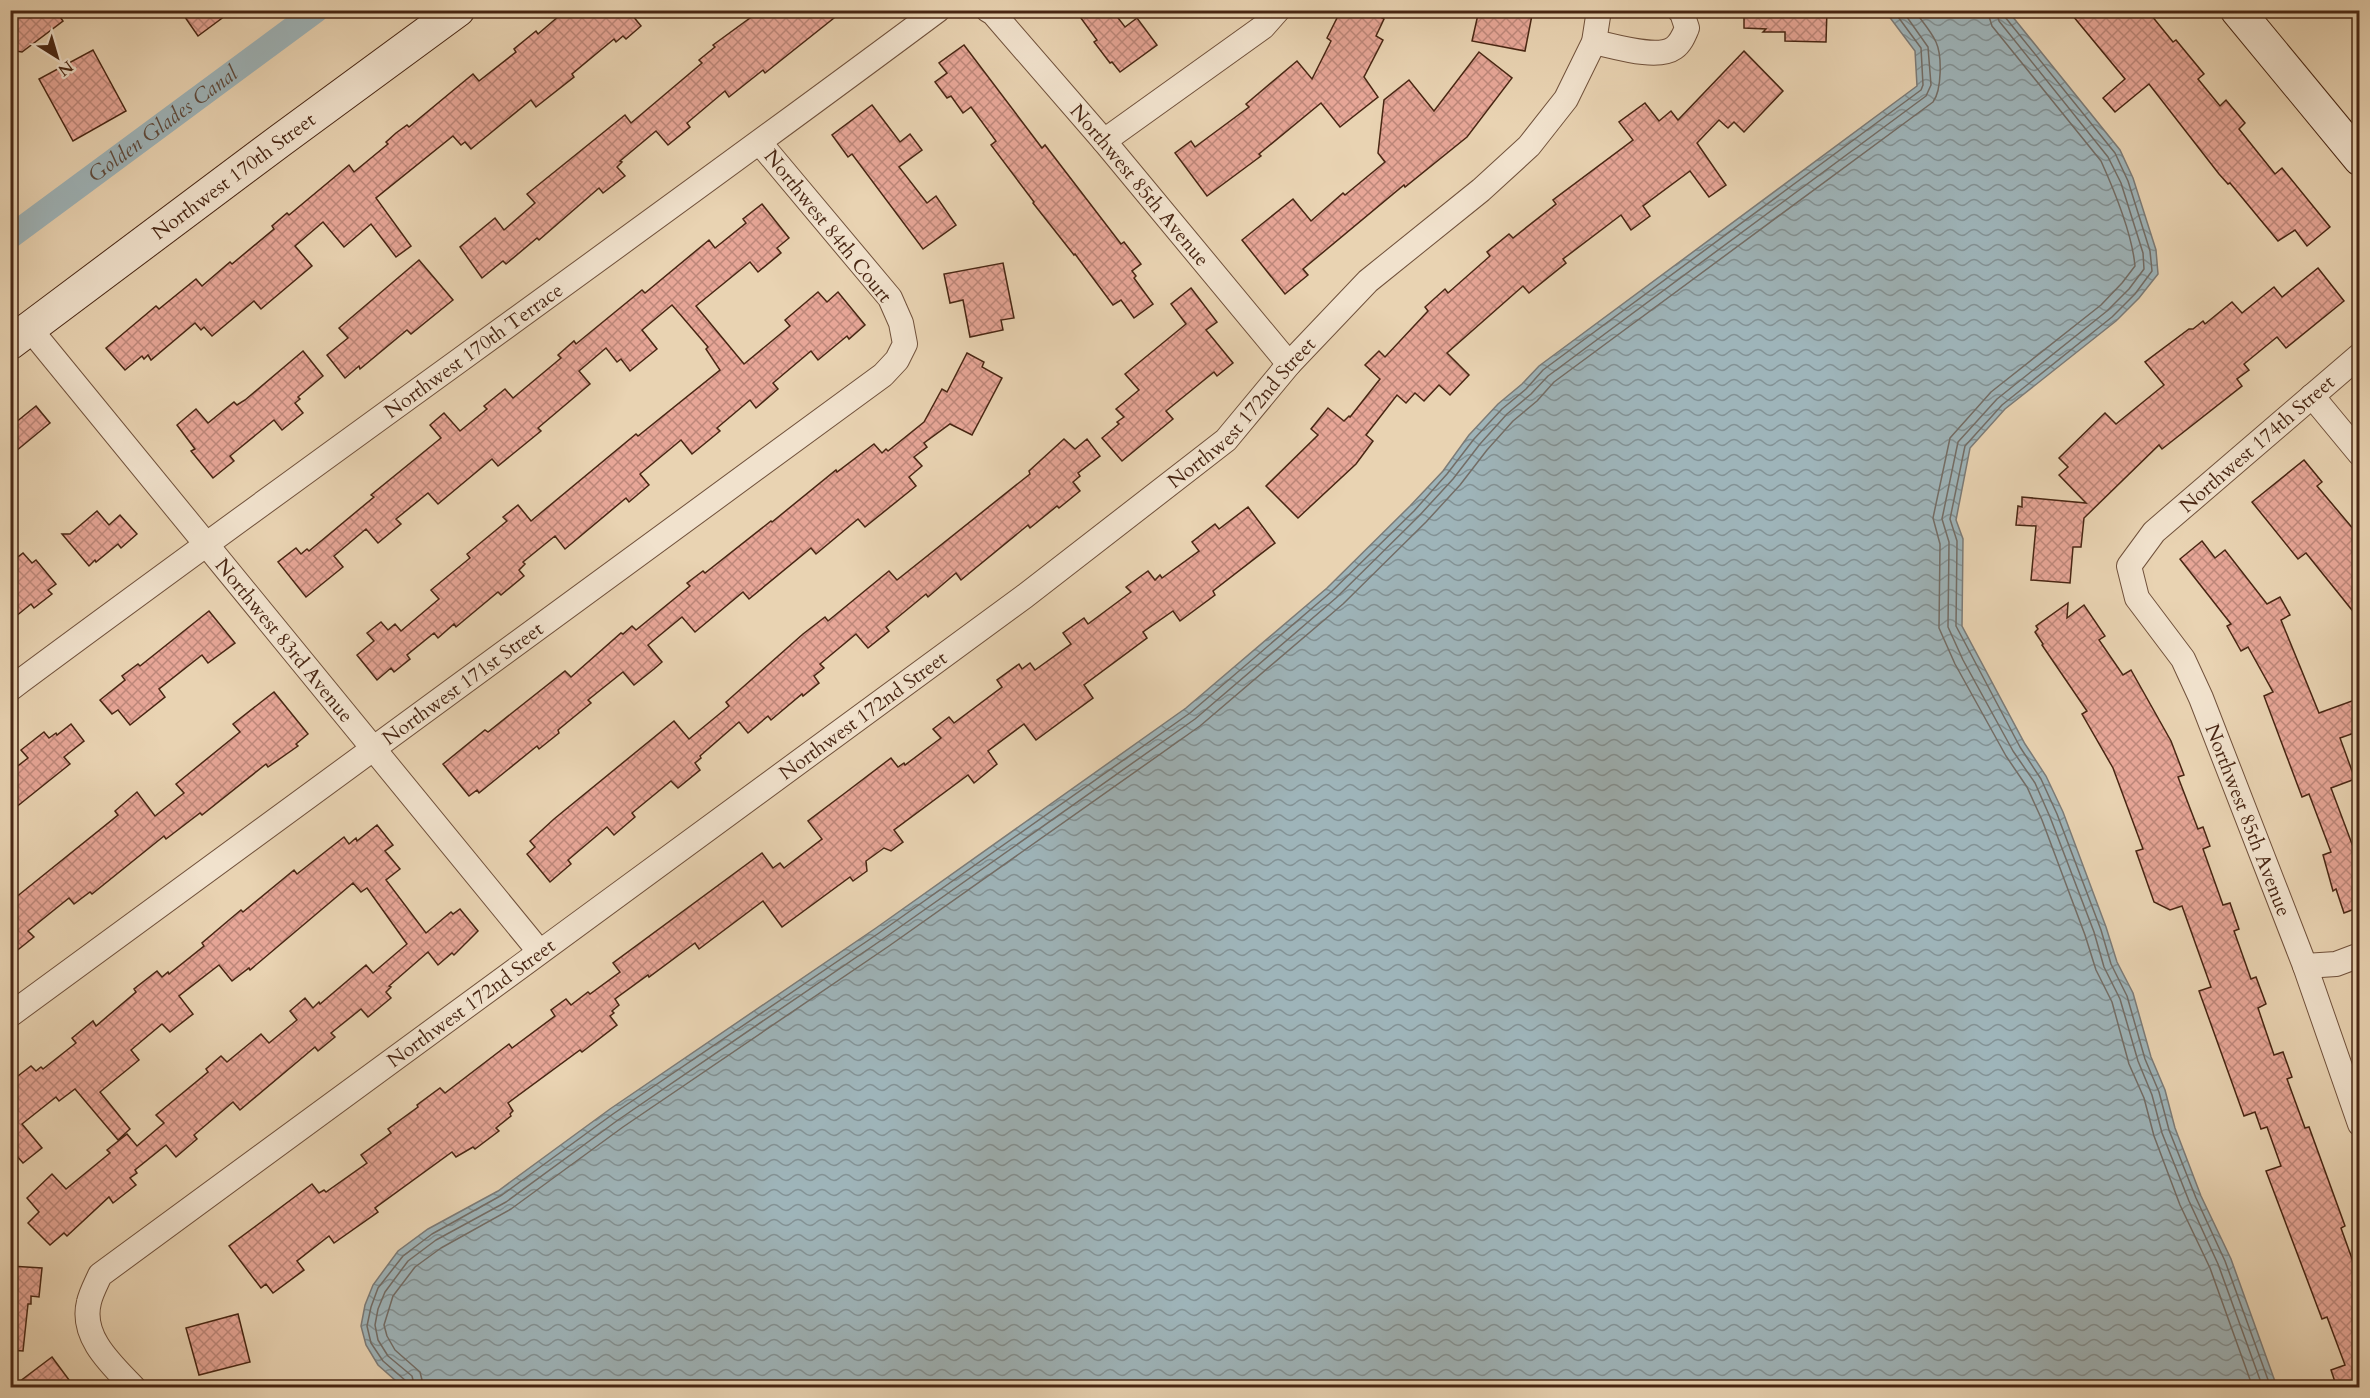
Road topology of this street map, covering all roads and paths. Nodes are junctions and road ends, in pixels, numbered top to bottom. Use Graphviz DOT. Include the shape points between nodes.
graph roads {
  1 [pos="458,10"];
  2 [pos="938,10"];
  3 [pos="988,10"];
  4 [pos="1278,10"];
  5 [pos="1599,10"];
  6 [pos="1679,10"];
  7 [pos="2237,10"];
  8 [pos="1594,42"];
  9 [pos="1104,141"];
  10 [pos="760,143"];
  11 [pos="2360,159"];
  12 [pos="20,336"];
  13 [pos="905,344"];
  14 [pos="2360,355"];
  15 [pos="1289,364"];
  16 [pos="2312,396"];
  17 [pos="2360,454"];
  18 [pos="2154,532"];
  19 [pos="206,544"];
  20 [pos="10,688"];
  21 [pos="372,749"];
  22 [pos="539,951"];
  23 [pos="2360,955"];
  24 [pos="2305,966"];
  25 [pos="10,1015"];
  26 [pos="2360,1124"];
  27 [pos="134,1388"];
  1 -- 12 [label="street, Northwest 170th Street"];
  2 -- 10 [label="street, Northwest 170th Terrace"];
  3 -- 9 [label="street, Northwest 85th Avenue"];
  4 -- 9 [label="street" via="1263,27"];
  5 -- 8 [label="street, Northwest 172nd Street"];
  6 -- 8 [label="street" via="1687,28 1675,47 1664,52"];
  7 -- 11 [label="street"];
  8 -- 15 [label="street, Northwest 172nd Street" via="1566,99 1529,146 1368,281"];
  9 -- 15 [label="street, Northwest 85th Avenue"];
  10 -- 13 [label="street, Northwest 84th Court" via="890,298"];
  10 -- 19 [label="street, Northwest 170th Terrace"];
  12 -- 19 [label="street, Northwest 83rd Avenue"];
  13 -- 21 [label="street, Northwest 171st Street" via="883,375"];
  14 -- 16 [label="street, Northwest 174th Street"];
  15 -- 22 [label="street, Northwest 172nd Street" via="1226,440 1015,603"];
  16 -- 17 [label="street"];
  16 -- 18 [label="street, Northwest 174th Street"];
  18 -- 24 [label="street, Northwest 85th Avenue" via="2129,566 2137,598 2183,660 2201,698"];
  19 -- 20 [label="street, Northwest 170th Terrace"];
  19 -- 21 [label="street, Northwest 83rd Avenue"];
  21 -- 22 [label="street, Northwest 83rd Avenue"];
  21 -- 25 [label="street, Northwest 171st Street"];
  22 -- 27 [label="street, Northwest 172nd Street" via="100,1275 88,1304 90,1330 103,1356"];
  23 -- 24 [label="street" via="2336,964"];
  24 -- 26 [label="street, Northwest 85th Avenue"];
}
